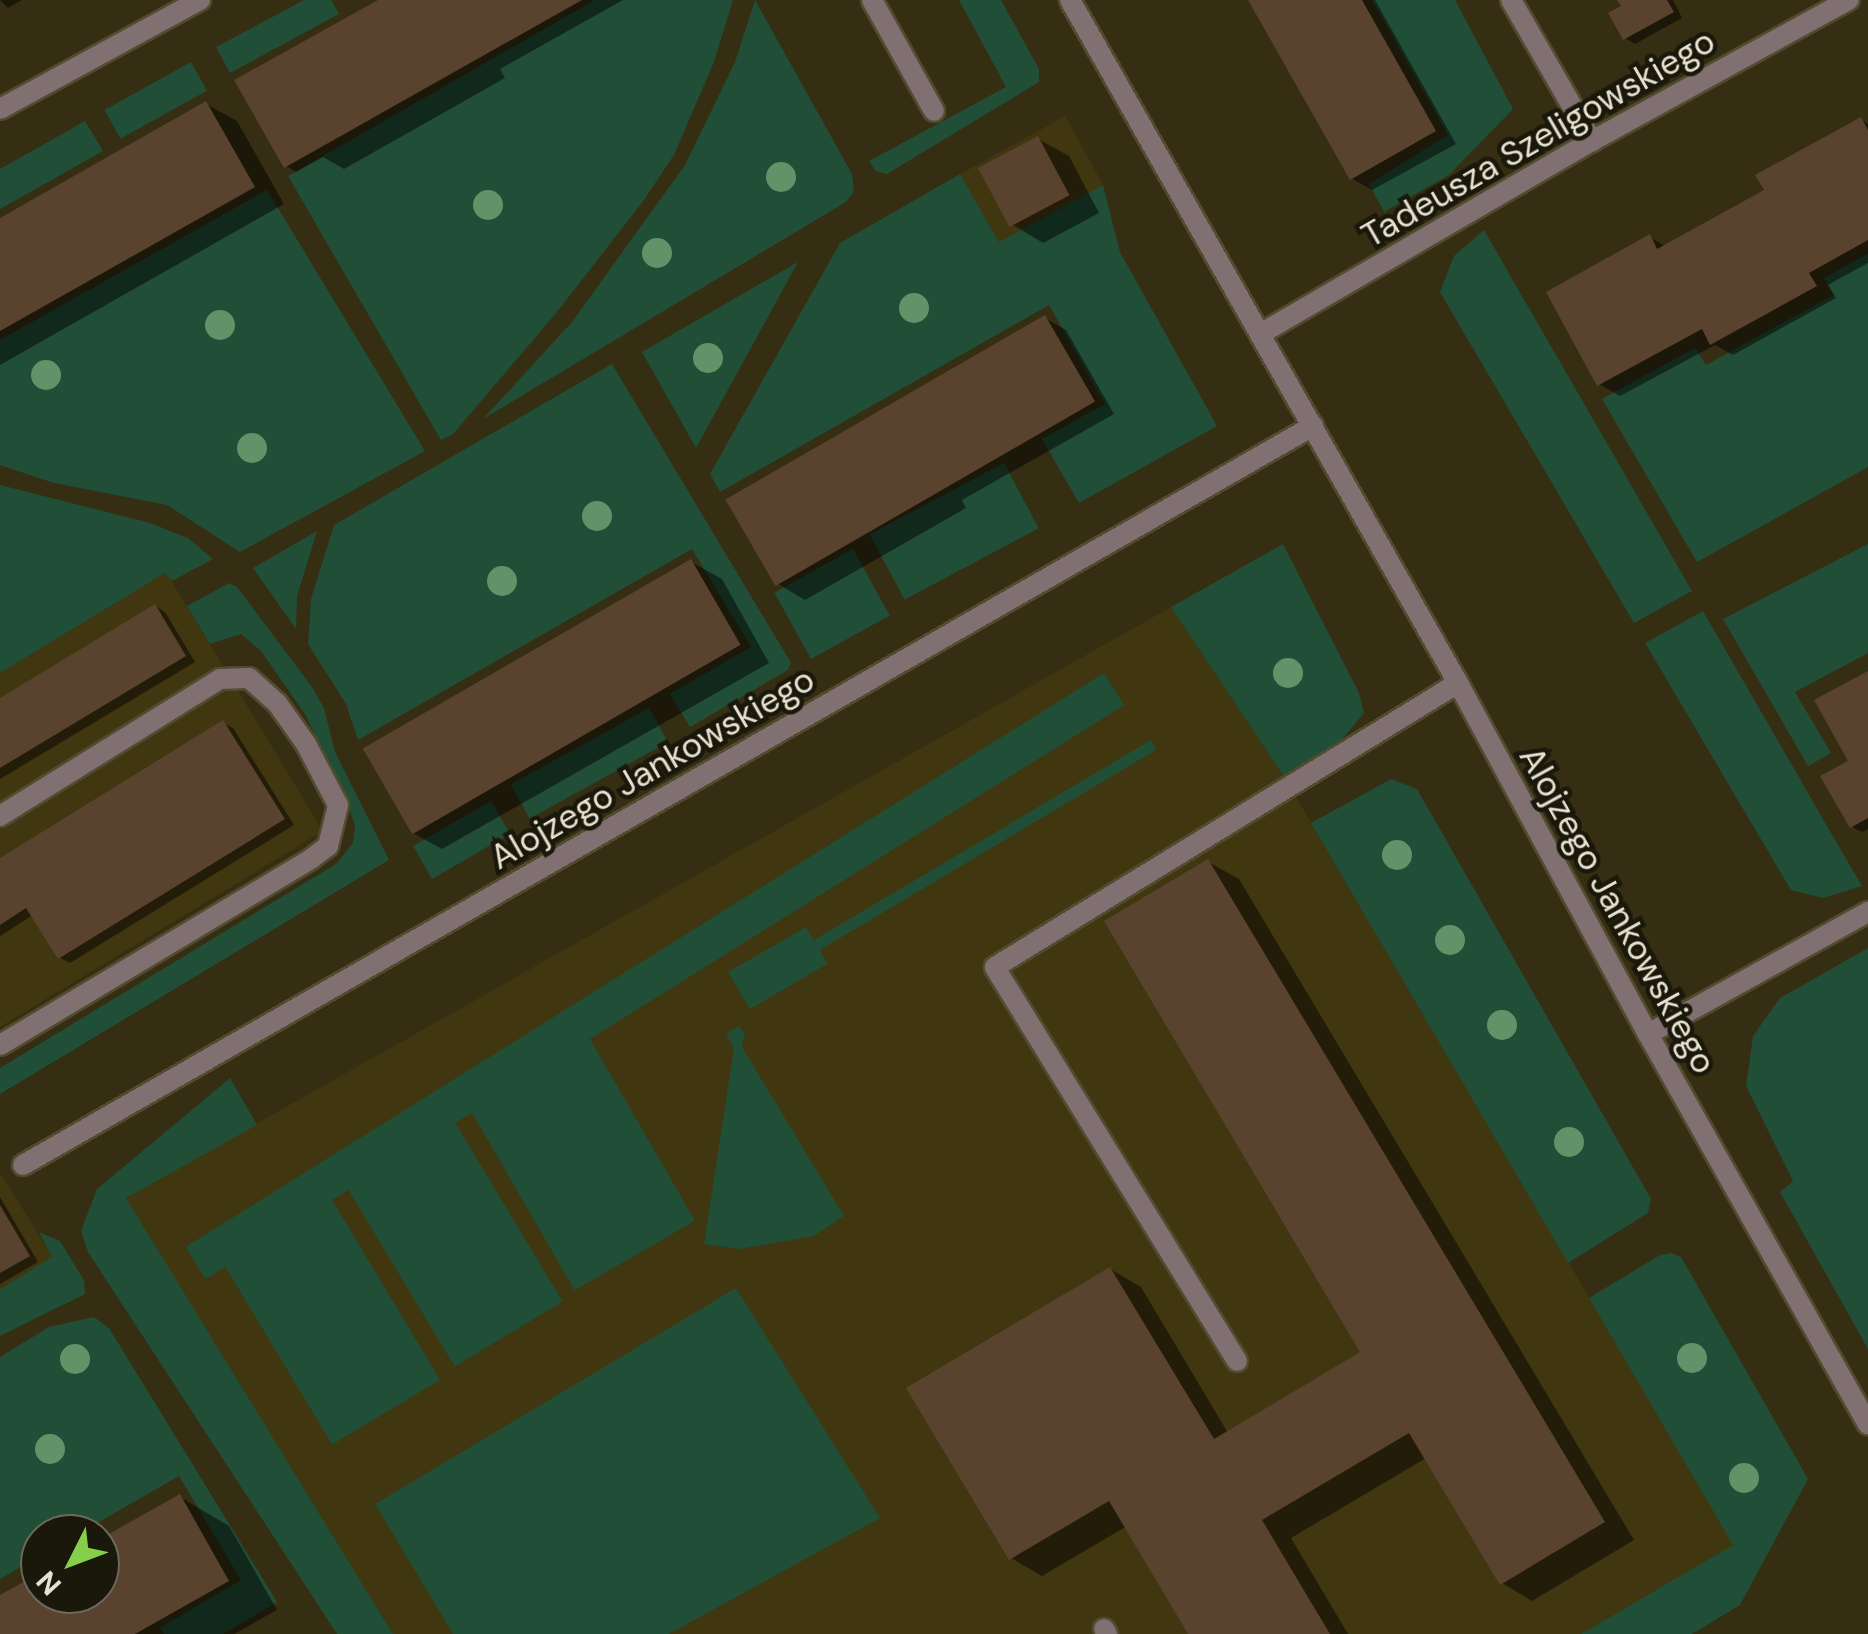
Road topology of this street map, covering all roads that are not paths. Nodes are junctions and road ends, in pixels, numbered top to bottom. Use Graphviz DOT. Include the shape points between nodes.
graph roads {
  1 [pos="200,0"];
  2 [pos="872,0"];
  3 [pos="1070,0"];
  4 [pos="1511,0"];
  5 [pos="1849,0"];
  6 [pos="0,108"];
  7 [pos="934,111"];
  8 [pos="1592,140"];
  9 [pos="1260,334"];
  10 [pos="1313,426"];
  11 [pos="1458,683"];
  12 [pos="0,816"];
  13 [pos="1868,912"];
  14 [pos="1648,1034"];
  15 [pos="0,1046"];
  16 [pos="23,1165"];
  17 [pos="1238,1361"];
  18 [pos="1868,1424"];
  1 -- 6 [label="street"];
  2 -- 7 [label="street"];
  3 -- 9 [label="street, Alojzego Jankowskiego"];
  4 -- 8 [label="street"];
  5 -- 8 [label="street, Tadeusza Szeligowskiego"];
  8 -- 9 [label="street, Tadeusza Szeligowskiego"];
  9 -- 10 [label="street, Alojzego Jankowskiego"];
  10 -- 11 [label="street, Alojzego Jankowskiego"];
  10 -- 16 [label="street, Alojzego Jankowskiego"];
  11 -- 14 [label="street, Alojzego Jankowskiego"];
  11 -- 17 [label="street" via="995,967"];
  12 -- 15 [label="street" via="220,679 249,678 306,744 338,805 328,846 311,859"];
  13 -- 14 [label="street"];
  14 -- 18 [label="street, Alojzego Jankowskiego"];
}
